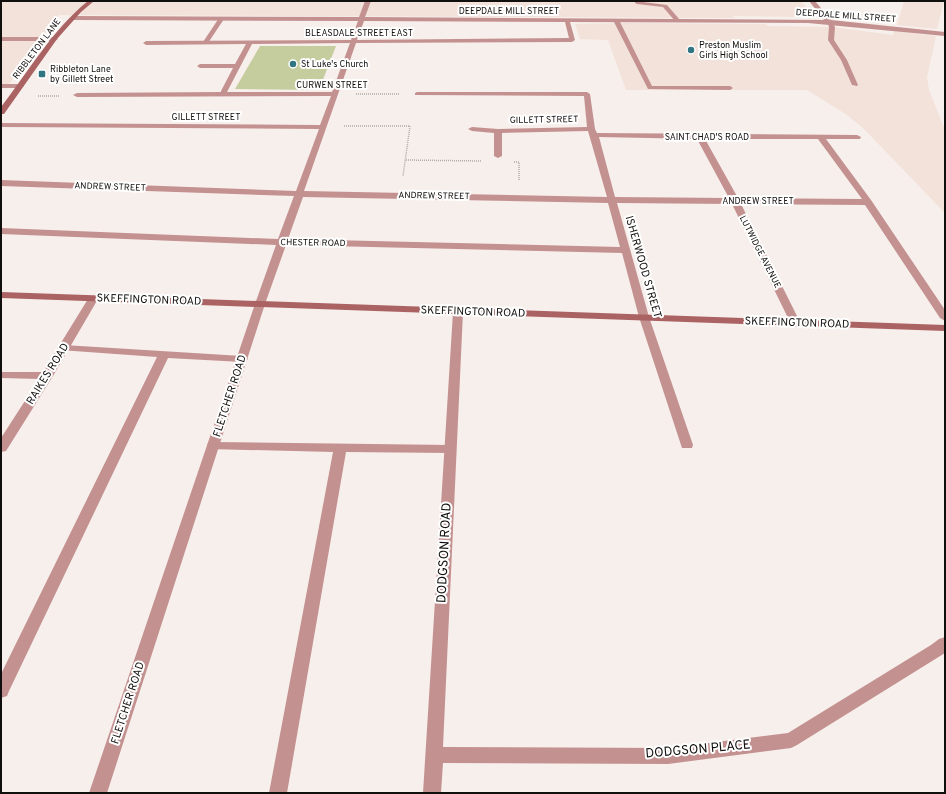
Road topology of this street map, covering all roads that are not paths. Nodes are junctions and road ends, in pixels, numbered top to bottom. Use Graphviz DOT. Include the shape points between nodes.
graph roads {
  1 [pos="91,1"];
  2 [pos="368,1"];
  3 [pos="812,1"];
  4 [pos="637,2"];
  5 [pos="73,18"];
  6 [pos="221,19"];
  7 [pos="362,19"];
  8 [pos="566,20"];
  9 [pos="616,20"];
  10 [pos="677,20"];
  11 [pos="829,22"];
  12 [pos="358,31"];
  13 [pos="400,31"];
  14 [pos="945,34"];
  15 [pos="1,39"];
  16 [pos="54,39"];
  17 [pos="206,42"];
  18 [pos="250,42"];
  19 [pos="354,42"];
  20 [pos="146,43"];
  21 [pos="200,66"];
  22 [pos="237,66"];
  23 [pos="855,85"];
  24 [pos="1,86"];
  25 [pos="21,86"];
  26 [pos="730,88"];
  27 [pos="224,91"];
  28 [pos="335,94"];
  29 [pos="418,94"];
  30 [pos="77,95"];
  31 [pos="1,112"];
  32 [pos="1,125"];
  33 [pos="324,127"];
  34 [pos="472,129"];
  35 [pos="498,131"];
  36 [pos="593,132"];
  37 [pos="857,136"];
  38 [pos="700,137"];
  39 [pos="820,137"];
  40 [pos="498,156"];
  41 [pos="1,183"];
  42 [pos="300,194"];
  43 [pos="611,200"];
  44 [pos="735,201"];
  45 [pos="868,202"];
  46 [pos="1,231"];
  47 [pos="282,242"];
  48 [pos="626,250"];
  49 [pos="1,295"];
  50 [pos="93,298"];
  51 [pos="260,304"];
  52 [pos="458,312"];
  53 [pos="644,316"];
  54 [pos="945,318"];
  55 [pos="796,324"];
  56 [pos="945,328"];
  57 [pos="64,348"];
  58 [pos="164,354"];
  59 [pos="242,359"];
  60 [pos="1,375"];
  61 [pos="47,376"];
  62 [pos="687,445"];
  63 [pos="213,446"];
  64 [pos="1,448"];
  65 [pos="340,448"];
  66 [pos="450,449"];
  67 [pos="942,650"];
  68 [pos="1,692"];
  69 [pos="434,755"];
  70 [pos="98,793"];
  71 [pos="278,793"];
  72 [pos="432,793"];
  1 -- 5 [label="street, RIBBLETON LANE"];
  2 -- 7 [label="street, FLETCHER ROAD"];
  3 -- 11 [label="street"];
  4 -- 10 [label="street" via="665,6"];
  5 -- 6 [label="street, DEEPDALE MILL STREET"];
  5 -- 16 [label="street, RIBBLETON LANE"];
  6 -- 7 [label="street, DEEPDALE MILL STREET"];
  6 -- 17 [label="street"];
  7 -- 8 [label="street, DEEPDALE MILL STREET"];
  7 -- 12 [label="street, FLETCHER ROAD"];
  8 -- 9 [label="street, DEEPDALE MILL STREET"];
  8 -- 19 [label="street, BLEASDALE STREET EAST" via="572,40"];
  9 -- 10 [label="street, DEEPDALE MILL STREET"];
  9 -- 26 [label="street" via="650,88"];
  10 -- 11 [label="street, DEEPDALE MILL STREET"];
  11 -- 14 [label="street, DEEPDALE MILL STREET"];
  11 -- 23 [label="street" via="832,27 831,40 844,60"];
  12 -- 13 [label="street"];
  12 -- 19 [label="street, FLETCHER ROAD"];
  15 -- 16 [label="street"];
  16 -- 25 [label="street, RIBBLETON LANE"];
  17 -- 18 [label="street, BLEASDALE STREET EAST"];
  17 -- 20 [label="street, BLEASDALE STREET EAST"];
  18 -- 19 [label="street, BLEASDALE STREET EAST"];
  18 -- 22 [label="street"];
  19 -- 28 [label="street, FLETCHER ROAD"];
  21 -- 22 [label="street"];
  22 -- 27 [label="street"];
  24 -- 25 [label="street"];
  25 -- 31 [label="street, RIBBLETON LANE"];
  28 -- 30 [label="street, CURWEN STREET"];
  28 -- 33 [label="street, FLETCHER ROAD"];
  29 -- 36 [label="street, ISHERWOOD STREET" via="587,94"];
  32 -- 33 [label="street, GILLETT STREET"];
  33 -- 42 [label="street, FLETCHER ROAD"];
  34 -- 35 [label="street"];
  35 -- 36 [label="street, GILLETT STREET"];
  35 -- 40 [label="street, GILLETT STREET"];
  36 -- 38 [label="street, SAINT CHAD'S ROAD"];
  36 -- 43 [label="street, ISHERWOOD STREET"];
  37 -- 39 [label="street, SAINT CHAD'S ROAD"];
  38 -- 39 [label="street, SAINT CHAD'S ROAD"];
  38 -- 44 [label="street, LUTWIDGE AVENUE"];
  39 -- 45 [label="street"];
  41 -- 42 [label="street, ANDREW STREET"];
  42 -- 43 [label="street, ANDREW STREET"];
  42 -- 47 [label="street, FLETCHER ROAD"];
  43 -- 44 [label="street, ANDREW STREET"];
  43 -- 48 [label="street, ISHERWOOD STREET"];
  44 -- 45 [label="street, ANDREW STREET"];
  44 -- 55 [label="street, LUTWIDGE AVENUE"];
  45 -- 54 [label="street"];
  46 -- 47 [label="street, CHESTER ROAD"];
  47 -- 48 [label="street, CHESTER ROAD"];
  47 -- 51 [label="street, FLETCHER ROAD"];
  48 -- 53 [label="street, ISHERWOOD STREET"];
  49 -- 50 [label="street, SKEFFINGTON ROAD"];
  50 -- 51 [label="street, SKEFFINGTON ROAD"];
  50 -- 57 [label="street, RAIKES ROAD"];
  51 -- 52 [label="street, SKEFFINGTON ROAD"];
  51 -- 59 [label="street, FLETCHER ROAD"];
  52 -- 53 [label="street, SKEFFINGTON ROAD"];
  52 -- 66 [label="street, DODGSON ROAD"];
  53 -- 55 [label="street, SKEFFINGTON ROAD"];
  53 -- 62 [label="street, ISHERWOOD STREET"];
  55 -- 56 [label="street, SKEFFINGTON ROAD"];
  57 -- 58 [label="street"];
  57 -- 61 [label="street, RAIKES ROAD"];
  58 -- 59 [label="street"];
  58 -- 68 [label="street"];
  59 -- 63 [label="street, FLETCHER ROAD"];
  60 -- 61 [label="street"];
  61 -- 64 [label="street, RAIKES ROAD"];
  63 -- 65 [label="street"];
  63 -- 70 [label="street, FLETCHER ROAD"];
  65 -- 66 [label="street"];
  65 -- 71 [label="street"];
  66 -- 69 [label="street, DODGSON ROAD"];
  67 -- 69 [label="street, DODGSON PLACE" via="791,740 668,756"];
  69 -- 72 [label="street, DODGSON ROAD"];
}
